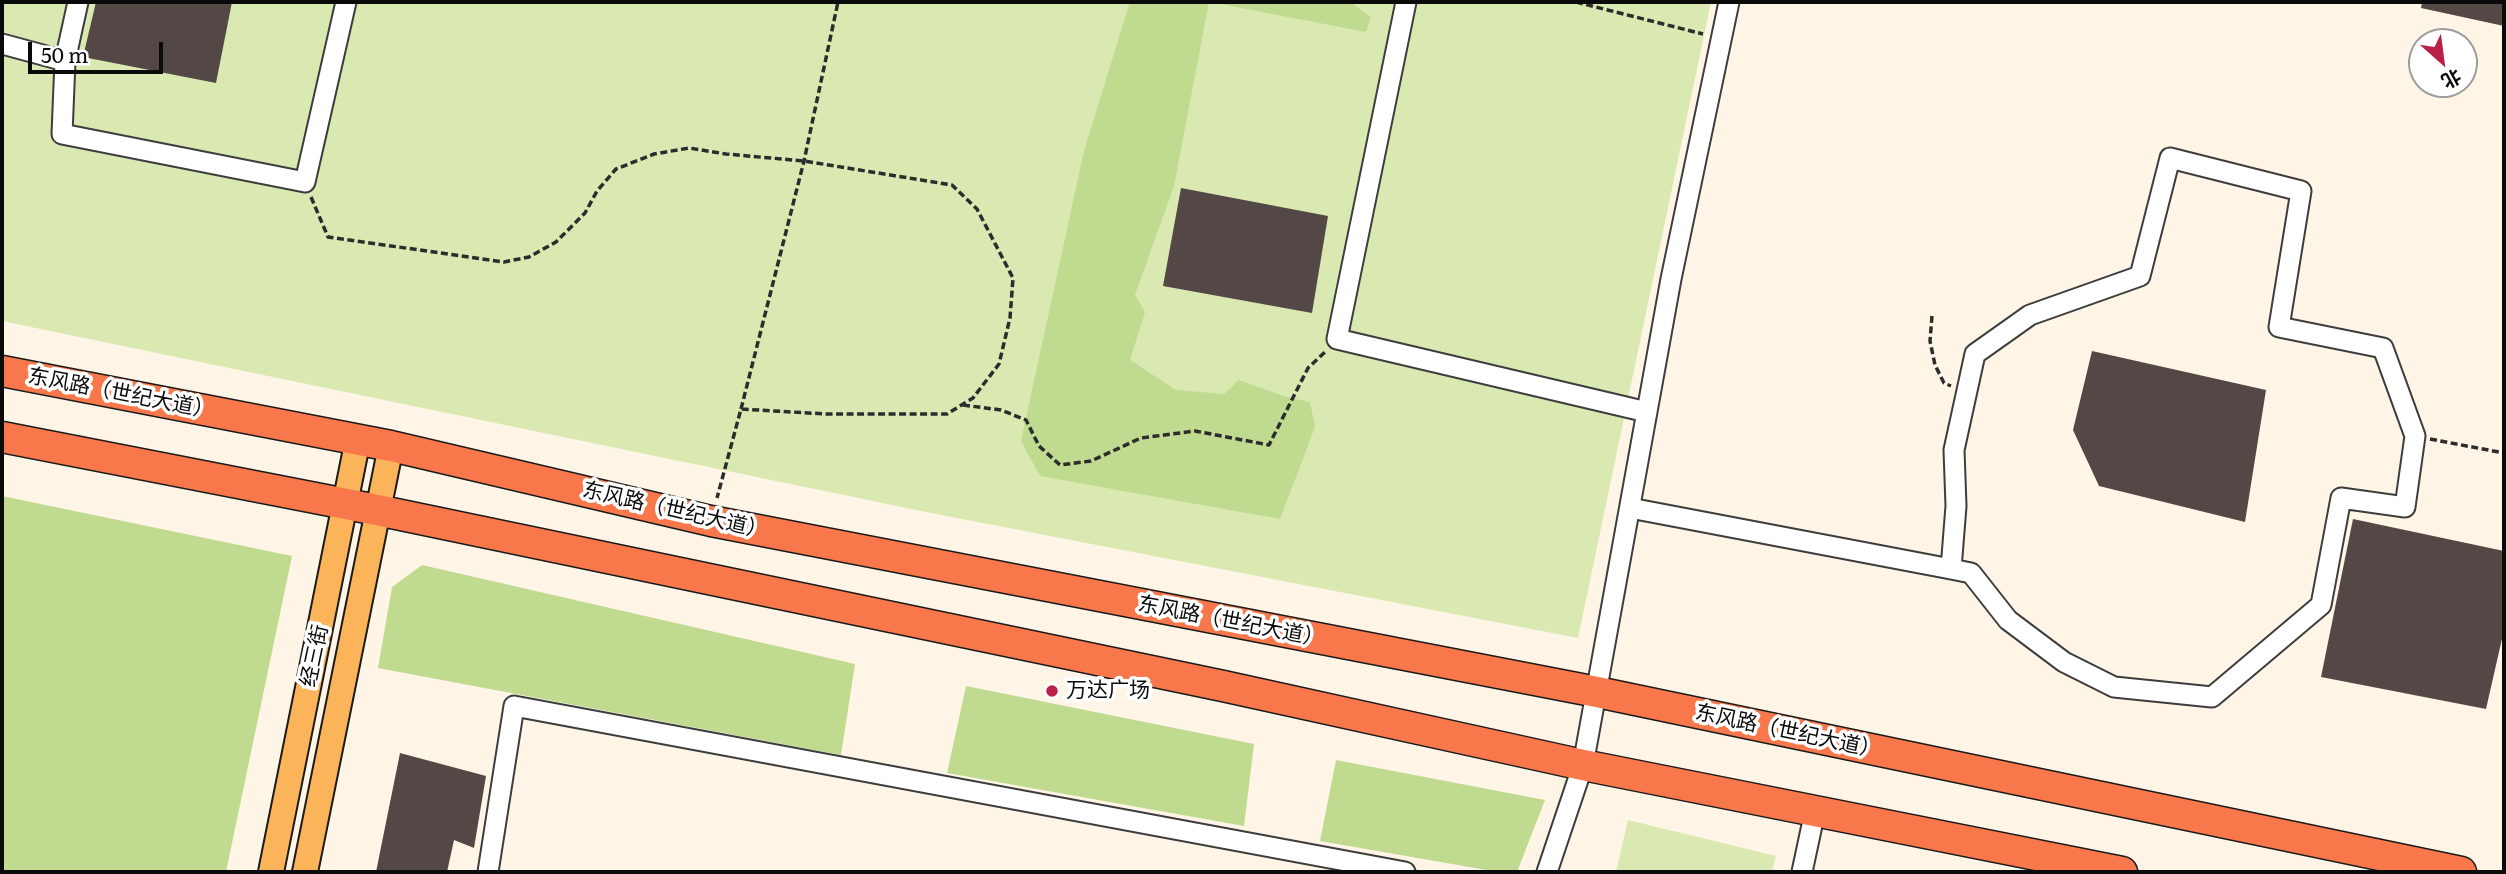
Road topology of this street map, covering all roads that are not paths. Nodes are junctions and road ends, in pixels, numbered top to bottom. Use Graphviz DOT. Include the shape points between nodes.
graph roads {
  1 [pos="78,2"];
  2 [pos="346,2"];
  3 [pos="1406,2"];
  4 [pos="1729,2"];
  5 [pos="2,44"];
  6 [pos="65,61"];
  7 [pos="2,371"];
  8 [pos="1647,412"];
  9 [pos="2,437"];
  10 [pos="358,439"];
  11 [pos="391,446"];
  12 [pos="345,503"];
  13 [pos="1630,508"];
  14 [pos="377,510"];
  15 [pos="1951,569"];
  16 [pos="1597,692"];
  17 [pos="1583,765"];
  18 [pos="1815,811"];
  19 [pos="271,872"];
  20 [pos="305,872"];
  21 [pos="488,872"];
  22 [pos="1405,872"];
  23 [pos="1547,872"];
  24 [pos="1802,872"];
  25 [pos="2122,872"];
  26 [pos="2461,872"];
  1 -- 6 [label="street"];
  2 -- 6 [label="street" via="305,182 62,134"];
  3 -- 8 [label="street" via="1337,339"];
  4 -- 8 [label="street"];
  5 -- 6 [label="street"];
  7 -- 10 [label="highway, 东风路（世纪大道）"];
  8 -- 13 [label="street"];
  9 -- 12 [label="highway"];
  10 -- 11 [label="highway, 东风路（世纪大道）"];
  10 -- 12 [label="main road, 经三街"];
  11 -- 14 [label="main road, 经三街"];
  11 -- 16 [label="highway, 东风路（世纪大道）" via="711,521"];
  12 -- 14 [label="highway"];
  12 -- 19 [label="main road, 经三街"];
  13 -- 15 [label="street"];
  13 -- 16 [label="street"];
  14 -- 17 [label="highway"];
  14 -- 20 [label="main road, 经三街"];
  15 -- 15 [label="street" via="1971,573 2008,620 2064,662 2114,687 2212,697 2321,605 2341,498 2405,507 2415,436 2383,348 2280,327 2301,191 2170,158 2140,276 2030,315 1975,354 1954,450"];
  16 -- 17 [label="street"];
  16 -- 26 [label="highway, 东风路（世纪大道）"];
  17 -- 18 [label="highway"];
  17 -- 23 [label="street"];
  18 -- 24 [label="street"];
  18 -- 25 [label="highway"];
  21 -- 22 [label="street" via="514,706"];
}
